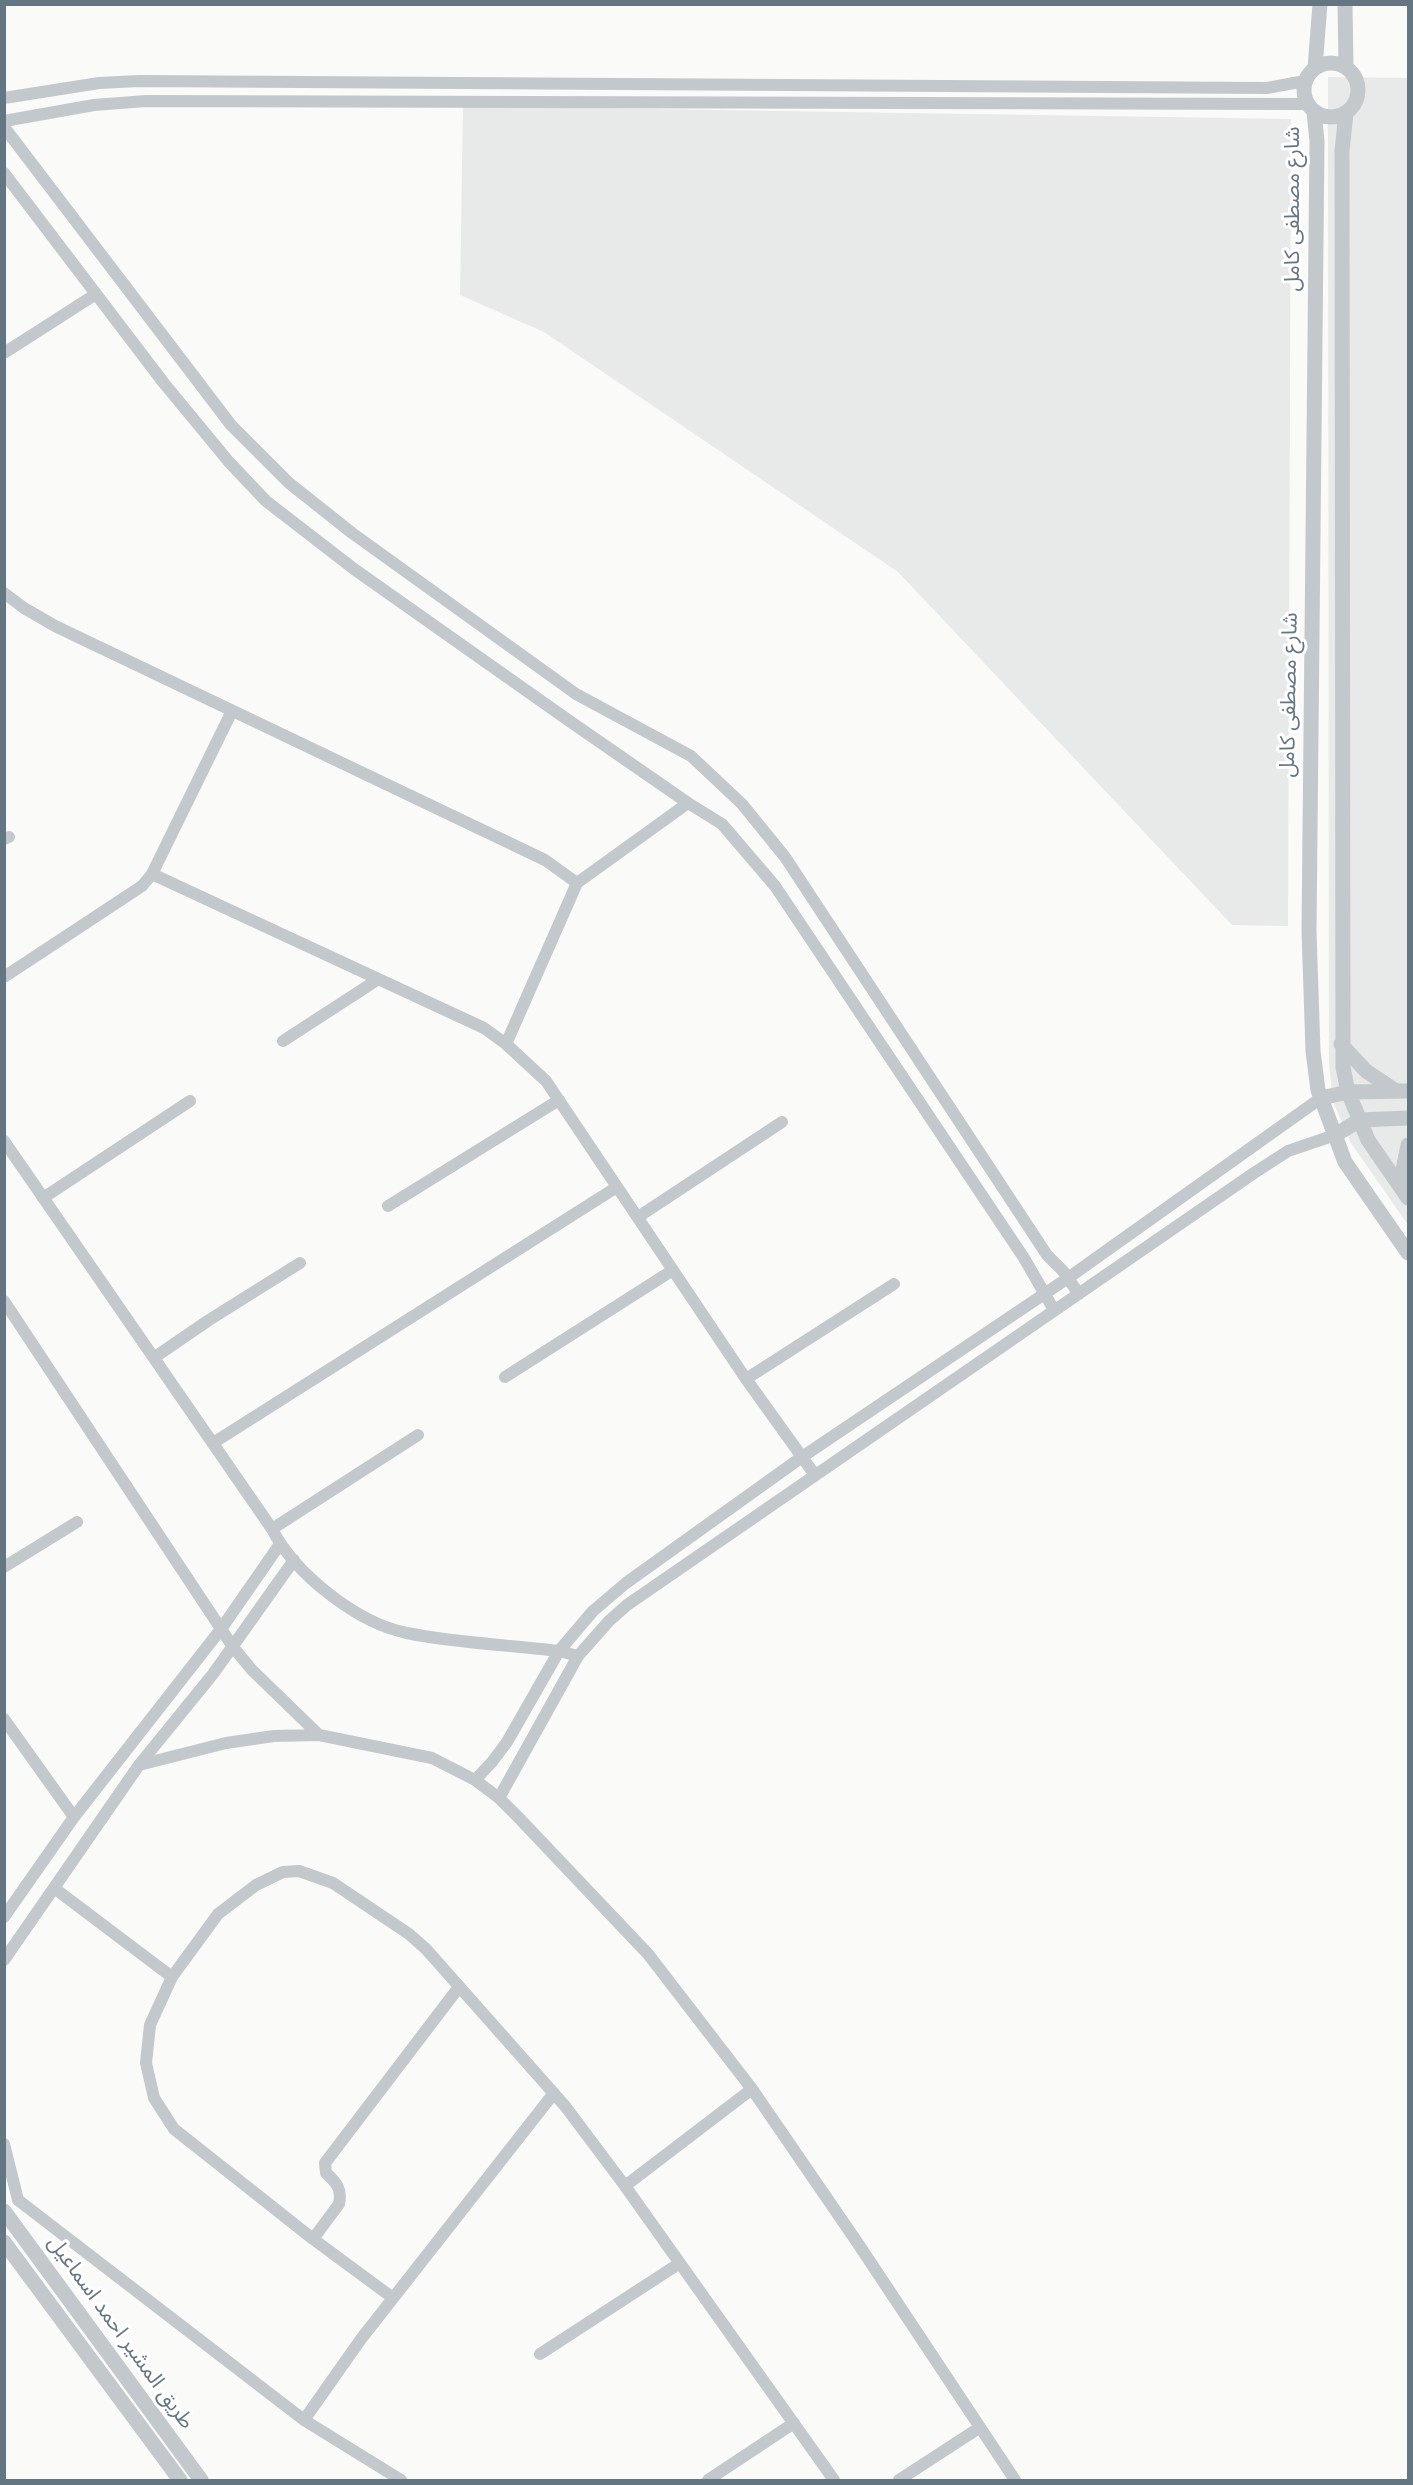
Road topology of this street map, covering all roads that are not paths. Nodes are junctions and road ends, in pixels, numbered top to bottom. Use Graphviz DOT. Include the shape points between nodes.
graph roads {
  1 [pos="1320,4"];
  2 [pos="1345,4"];
  3 [pos="1346,67"];
  4 [pos="1315,68"];
  5 [pos="1305,81"];
  6 [pos="4,98"];
  7 [pos="1311,108"];
  8 [pos="1346,113"];
  9 [pos="4,121"];
  10 [pos="4,127"];
  11 [pos="4,172"];
  12 [pos="96,294"];
  13 [pos="4,353"];
  14 [pos="4,593"];
  15 [pos="232,711"];
  16 [pos="688,803"];
  17 [pos="152,874"];
  18 [pos="577,883"];
  19 [pos="4,977"];
  20 [pos="377,980"];
  21 [pos="283,1041"];
  22 [pos="506,1044"];
  23 [pos="1341,1044"];
  24 [pos="1402,1091"];
  25 [pos="1348,1092"];
  26 [pos="1321,1098"];
  27 [pos="559,1100"];
  28 [pos="190,1101"];
  29 [pos="1408,1118"];
  30 [pos="1360,1120"];
  31 [pos="782,1122"];
  32 [pos="1335,1135"];
  33 [pos="4,1141"];
  34 [pos="1408,1145"];
  35 [pos="1242,1156"];
  36 [pos="1254,1173"];
  37 [pos="617,1186"];
  38 [pos="1408,1197"];
  39 [pos="43,1198"];
  40 [pos="388,1206"];
  41 [pos="638,1217"];
  42 [pos="1408,1253"];
  43 [pos="300,1263"];
  44 [pos="673,1270"];
  45 [pos="1068,1278"];
  46 [pos="894,1284"];
  47 [pos="1042,1293"];
  48 [pos="1078,1294"];
  49 [pos="4,1301"];
  50 [pos="1054,1310"];
  51 [pos="155,1357"];
  52 [pos="505,1377"];
  53 [pos="746,1379"];
  54 [pos="418,1436"];
  55 [pos="213,1443"];
  56 [pos="802,1457"];
  57 [pos="815,1476"];
  58 [pos="77,1522"];
  59 [pos="272,1528"];
  60 [pos="280,1544"];
  61 [pos="294,1560"];
  62 [pos="4,1567"];
  63 [pos="221,1629"];
  64 [pos="233,1647"];
  65 [pos="559,1651"];
  66 [pos="578,1656"];
  67 [pos="4,1719"];
  68 [pos="319,1735"];
  69 [pos="140,1765"];
  70 [pos="475,1780"];
  71 [pos="499,1798"];
  72 [pos="74,1817"];
  73 [pos="54,1888"];
  74 [pos="4,1917"];
  75 [pos="4,1960"];
  76 [pos="172,1977"];
  77 [pos="459,1987"];
  78 [pos="752,2089"];
  79 [pos="554,2093"];
  80 [pos="4,2144"];
  81 [pos="626,2187"];
  82 [pos="18,2200"];
  83 [pos="4,2209"];
  84 [pos="313,2239"];
  85 [pos="4,2242"];
  86 [pos="680,2263"];
  87 [pos="393,2298"];
  88 [pos="540,2354"];
  89 [pos="304,2420"];
  90 [pos="794,2423"];
  91 [pos="979,2428"];
  92 [pos="180,2481"];
  93 [pos="201,2481"];
  94 [pos="400,2481"];
  95 [pos="708,2481"];
  96 [pos="834,2481"];
  97 [pos="899,2481"];
  98 [pos="1016,2481"];
  1 -- 4 [label="street"];
  2 -- 3 [label="street"];
  3 -- 4 [label="street" via="1330,63"];
  3 -- 8 [label="street" via="1357,79 1359,88 1355,104"];
  4 -- 5 [label="street"];
  5 -- 6 [label="street" via="1267,88 139,81 99,83"];
  5 -- 7 [label="street" via="1304,91"];
  7 -- 8 [label="street" via="1325,117"];
  7 -- 9 [label="street" via="146,101 94,105"];
  7 -- 26 [label="street, شارع مصطفى كامل" via="1317,165 1309,931 1313,1051"];
  8 -- 23 [label="street" via="1342,151"];
  10 -- 45 [label="street" via="231,425 289,483 576,694 691,756 742,804 785,857 1047,1255"];
  11 -- 12 [label="street"];
  12 -- 13 [label="street"];
  12 -- 16 [label="street" via="201,429 266,501 354,569"];
  14 -- 15 [label="street" via="55,626"];
  15 -- 17 [label="street"];
  15 -- 18 [label="street" via="545,860"];
  16 -- 18 [label="street"];
  16 -- 47 [label="street" via="722,824 775,886 1024,1258"];
  17 -- 19 [label="street" via="131,895"];
  17 -- 20 [label="street"];
  18 -- 22 [label="street"];
  20 -- 21 [label="street"];
  20 -- 22 [label="street" via="484,1028"];
  22 -- 27 [label="street" via="546,1081"];
  23 -- 24 [label="street" via="1366,1071"];
  23 -- 25 [label="street"];
  24 -- 25 [label="street"];
  25 -- 26 [label="street"];
  25 -- 30 [label="street"];
  26 -- 32 [label="street, شارع مصطفى كامل"];
  26 -- 35 [label="street"];
  27 -- 37 [label="street"];
  27 -- 40 [label="street"];
  28 -- 39 [label="street"];
  29 -- 30 [label="street"];
  30 -- 32 [label="street"];
  30 -- 38 [label="street" via="1368,1140"];
  31 -- 41 [label="street"];
  32 -- 36 [label="street" via="1288,1151"];
  32 -- 42 [label="street, شارع مصطفى كامل" via="1346,1162"];
  33 -- 39 [label="street"];
  34 -- 38 [label="street" via="1403,1170"];
  35 -- 36 [label="street"];
  35 -- 45 [label="street"];
  36 -- 48 [label="street"];
  37 -- 41 [label="street"];
  37 -- 55 [label="street"];
  39 -- 51 [label="street"];
  41 -- 44 [label="street"];
  43 -- 51 [label="street"];
  44 -- 52 [label="street"];
  44 -- 53 [label="street"];
  45 -- 47 [label="street"];
  45 -- 48 [label="street"];
  46 -- 53 [label="street"];
  47 -- 50 [label="street"];
  47 -- 56 [label="street"];
  48 -- 50 [label="street"];
  49 -- 63 [label="street"];
  50 -- 57 [label="street"];
  51 -- 55 [label="street"];
  53 -- 56 [label="street"];
  54 -- 59 [label="street"];
  55 -- 59 [label="street"];
  56 -- 57 [label="street"];
  56 -- 65 [label="street" via="626,1583 593,1611"];
  57 -- 66 [label="street" via="627,1605"];
  58 -- 62 [label="street"];
  59 -- 60 [label="street"];
  60 -- 61 [label="street"];
  60 -- 63 [label="street"];
  61 -- 64 [label="street"];
  61 -- 65 [label="street" via="341,1601 372,1620 406,1633"];
  63 -- 64 [label="street"];
  63 -- 72 [label="street"];
  64 -- 68 [label="street"];
  64 -- 69 [label="street"];
  65 -- 66 [label="street"];
  65 -- 70 [label="street" via="503,1747"];
  66 -- 71 [label="street"];
  67 -- 72 [label="street"];
  68 -- 69 [label="street" via="226,1743"];
  68 -- 70 [label="street" via="432,1758"];
  69 -- 73 [label="street"];
  70 -- 71 [label="street"];
  71 -- 78 [label="street" via="648,1954"];
  72 -- 74 [label="street"];
  73 -- 75 [label="street"];
  73 -- 76 [label="street"];
  76 -- 77 [label="street" via="219,1914 256,1885 283,1872 299,1871 333,1883 409,1934"];
  76 -- 84 [label="street" via="150,2025 146,2063 154,2098 174,2128"];
  77 -- 79 [label="street"];
  77 -- 84 [label="street" via="325,2163 326,2173 337,2183 339,2204"];
  78 -- 81 [label="street"];
  78 -- 91 [label="street"];
  79 -- 81 [label="street"];
  79 -- 87 [label="street"];
  80 -- 82 [label="street"];
  81 -- 86 [label="street"];
  82 -- 83 [label="street"];
  82 -- 89 [label="street"];
  83 -- 93 [label="street, طريق المشير احمد اسماعيل"];
  84 -- 87 [label="street"];
  85 -- 92 [label="street, طريق المشير احمد اسماعيل"];
  86 -- 88 [label="street"];
  86 -- 90 [label="street"];
  87 -- 89 [label="street"];
  89 -- 94 [label="street"];
  90 -- 95 [label="street"];
  90 -- 96 [label="street"];
  91 -- 97 [label="street"];
  91 -- 98 [label="street"];
}
